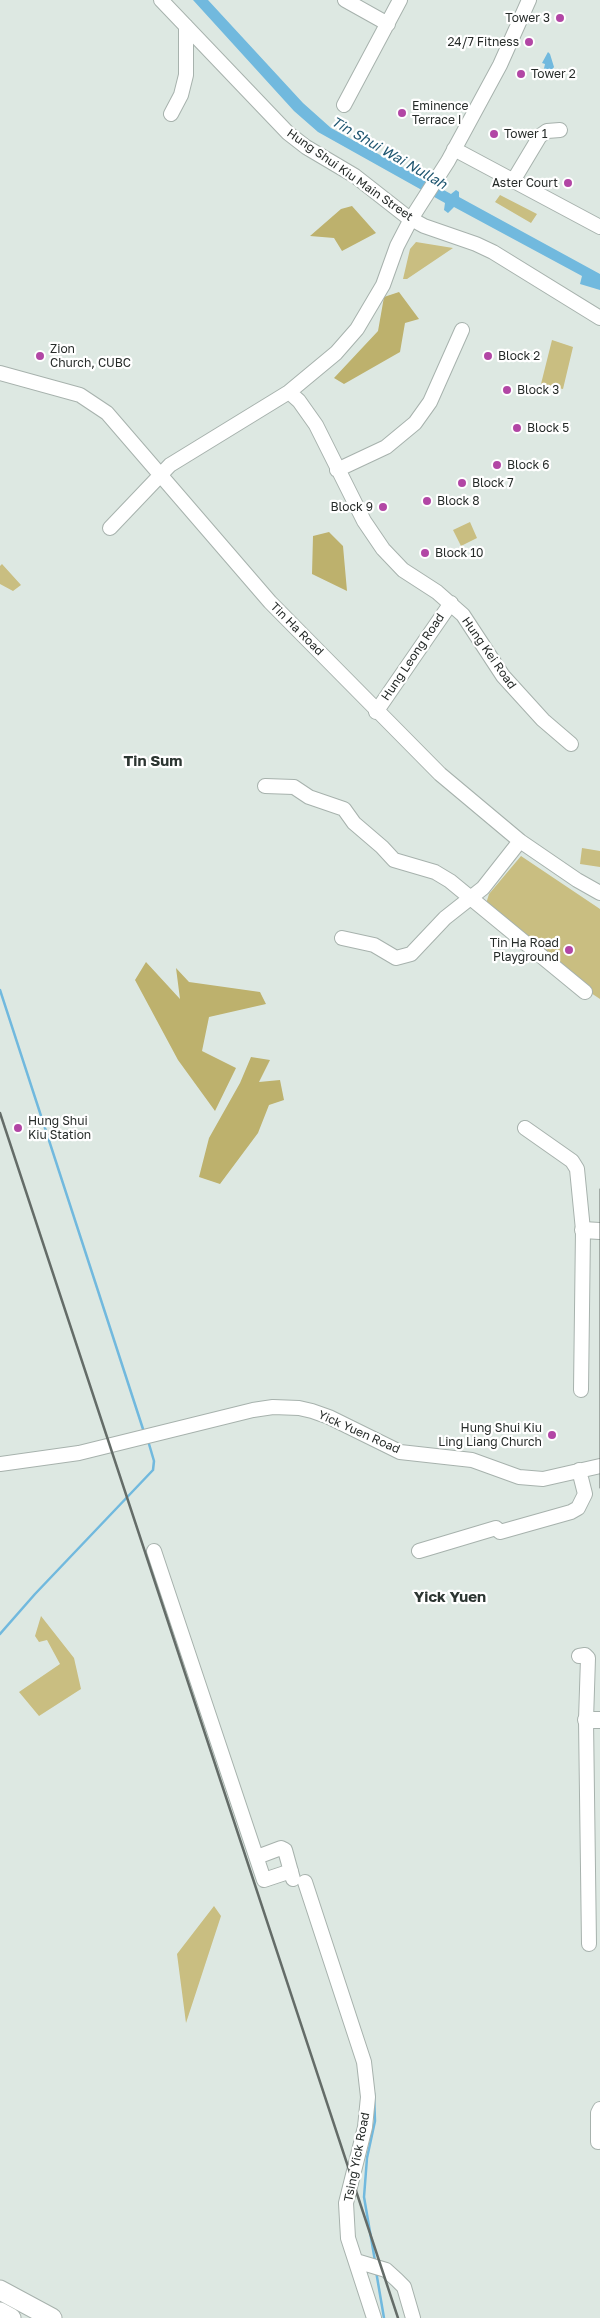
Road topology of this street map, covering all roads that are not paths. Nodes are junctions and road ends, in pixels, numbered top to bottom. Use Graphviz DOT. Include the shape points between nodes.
graph roads {
  1 [pos="161,0"];
  2 [pos="345,0"];
  3 [pos="400,0"];
  4 [pos="529,0"];
  5 [pos="388,24"];
  6 [pos="186,26"];
  7 [pos="344,105"];
  8 [pos="171,114"];
  9 [pos="560,130"];
  10 [pos="451,155"];
  11 [pos="513,181"];
  12 [pos="411,219"];
  13 [pos="600,227"];
  14 [pos="600,318"];
  15 [pos="462,330"];
  16 [pos="0,373"];
  17 [pos="289,392"];
  18 [pos="337,470"];
  19 [pos="160,474"];
  20 [pos="110,528"];
  21 [pos="450,603"];
  22 [pos="376,712"];
  23 [pos="571,744"];
  24 [pos="265,786"];
  25 [pos="520,841"];
  26 [pos="600,893"];
  27 [pos="470,897"];
  28 [pos="342,938"];
  29 [pos="585,992"];
  30 [pos="525,1128"];
  31 [pos="583,1230"];
  32 [pos="600,1231"];
  33 [pos="581,1390"];
  34 [pos="0,1464"];
  35 [pos="600,1466"];
  36 [pos="579,1470"];
  37 [pos="154,1551"];
  38 [pos="419,1551"];
  39 [pos="579,1656"];
  40 [pos="593,1720"];
  41 [pos="257,1857"];
  42 [pos="296,1877"];
  43 [pos="589,1944"];
  44 [pos="600,2109"];
  45 [pos="598,2142"];
  46 [pos="356,2261"];
  47 [pos="0,2290"];
  48 [pos="0,2312"];
  49 [pos="11,2318"];
  50 [pos="52,2318"];
  51 [pos="374,2318"];
  52 [pos="413,2318"];
  1 -- 6 [label="street, Hung Shui Kiu Main Street"];
  2 -- 5 [label="street"];
  3 -- 5 [label="street"];
  4 -- 10 [label="street" via="500,65"];
  5 -- 7 [label="street"];
  6 -- 8 [label="street" via="186,74 181,95"];
  6 -- 12 [label="street, Hung Shui Kiu Main Street" via="288,133 355,176"];
  9 -- 11 [label="street" via="547,131 540,136"];
  10 -- 11 [label="street"];
  10 -- 12 [label="street"];
  11 -- 13 [label="street"];
  12 -- 14 [label="street, Hung Shui Kiu Main Street" via="493,252"];
  12 -- 17 [label="street" via="383,285 357,329 336,352"];
  15 -- 18 [label="street" via="430,402 415,423 386,447"];
  16 -- 19 [label="street, Tin Ha Road" via="87,399 107,413"];
  17 -- 18 [label="street, Hung Kei Road" via="299,400 316,425"];
  17 -- 19 [label="street"];
  18 -- 21 [label="street, Hung Kei Road" via="383,549 403,570"];
  19 -- 20 [label="street"];
  19 -- 22 [label="street, Tin Ha Road" via="270,602"];
  21 -- 22 [label="street, Hung Leong Road"];
  21 -- 23 [label="street, Hung Kei Road" via="463,615 514,690"];
  22 -- 25 [label="street, Tin Ha Road" via="440,774"];
  24 -- 27 [label="street" via="294,787 344,809 354,823 394,860 435,872"];
  25 -- 26 [label="street, Tin Ha Road"];
  25 -- 27 [label="street" via="484,888"];
  27 -- 28 [label="street" via="410,954 396,958 374,945"];
  27 -- 29 [label="street"];
  30 -- 31 [label="street" via="572,1161 577,1169"];
  31 -- 32 [label="main road"];
  31 -- 33 [label="street"];
  34 -- 36 [label="street, Yick Yuen Road" via="79,1453 273,1407 312,1411 400,1452 472,1460 519,1477 543,1479"];
  35 -- 36 [label="street, Yick Yuen Road"];
  36 -- 38 [label="street" via="584,1494 578,1508 571,1512 499,1533 496,1528"];
  37 -- 41 [label="street"];
  39 -- 40 [label="street" via="588,1658"];
  40 -- 43 [label="street"];
  41 -- 42 [label="street" via="264,1880"];
  41 -- 42 [label="street, Tsing Yick Road" via="281,1848"];
  42 -- 46 [label="street, Tsing Yick Road" via="364,2062 368,2097 365,2128 346,2203 348,2238"];
  44 -- 45 [label="street"];
  46 -- 51 [label="street, Tsing Yick Road"];
  46 -- 52 [label="street" via="386,2270 404,2287"];
  47 -- 50 [label="highway"];
  48 -- 49 [label="highway"];
}
